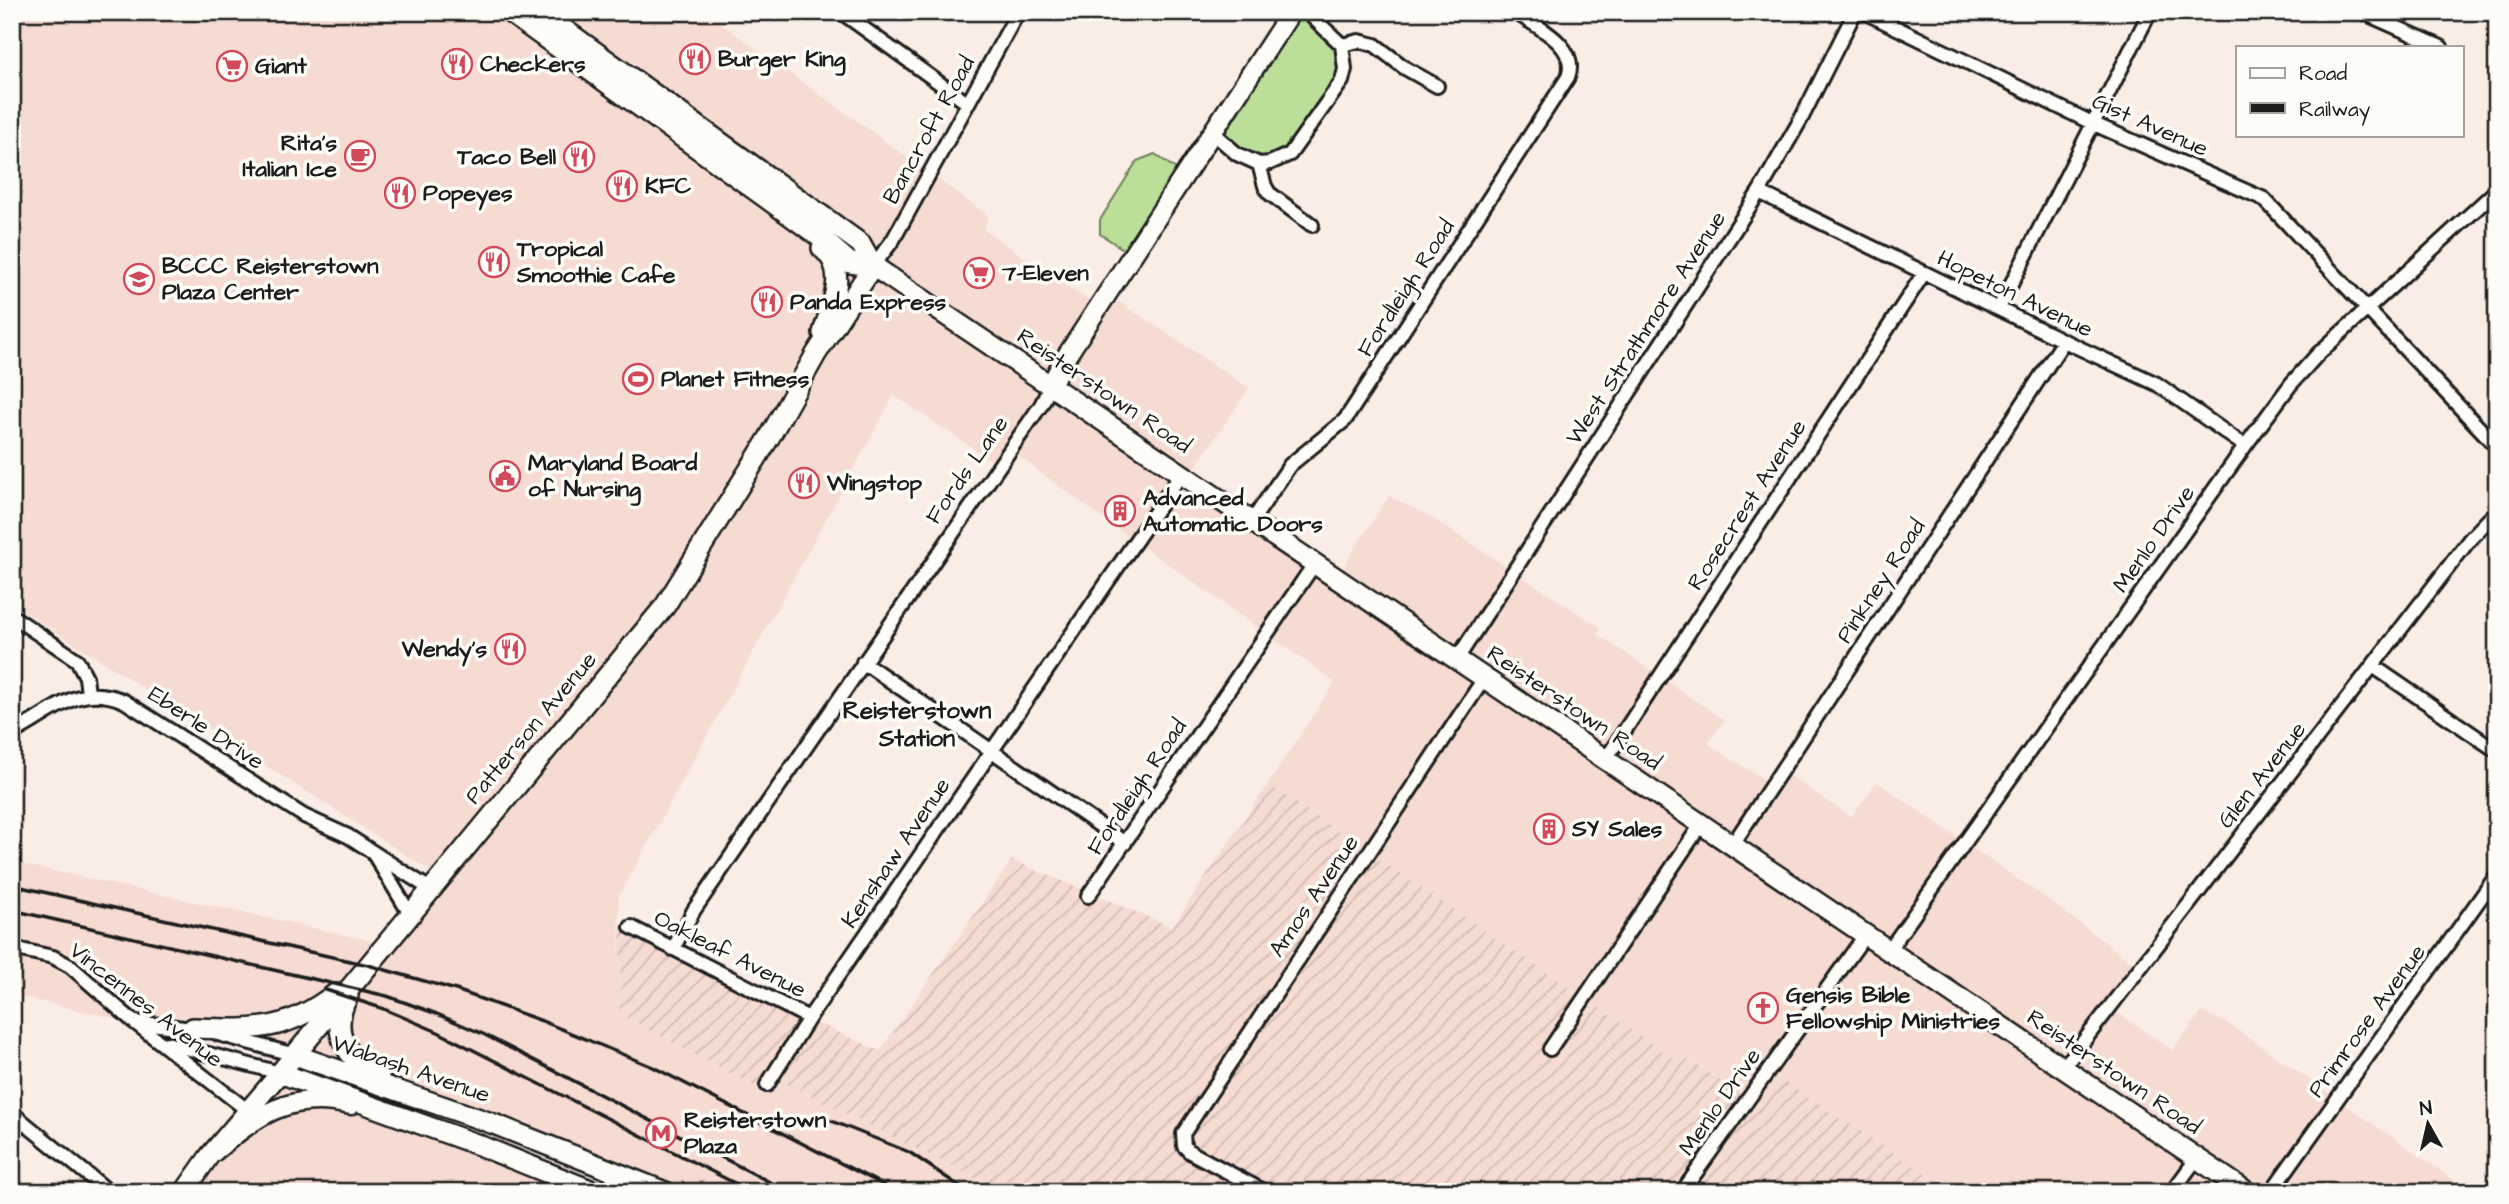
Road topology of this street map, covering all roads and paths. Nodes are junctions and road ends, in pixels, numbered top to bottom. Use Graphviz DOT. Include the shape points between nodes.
graph roads {
  1 [pos="509,12"];
  2 [pos="540,12"];
  3 [pos="1018,12"];
  4 [pos="1291,12"];
  5 [pos="1307,12"];
  6 [pos="1515,12"];
  7 [pos="1855,12"];
  8 [pos="1864,12"];
  9 [pos="2150,12"];
  10 [pos="2362,12"];
  11 [pos="845,13"];
  12 [pos="1342,45"];
  13 [pos="2439,46"];
  14 [pos="566,54"];
  15 [pos="629,77"];
  16 [pos="1437,86"];
  17 [pos="967,103"];
  18 [pos="2094,124"];
  19 [pos="1212,132"];
  20 [pos="1259,164"];
  21 [pos="748,185"];
  22 [pos="2497,190"];
  23 [pos="1759,192"];
  24 [pos="1312,225"];
  25 [pos="873,266"];
  26 [pos="1924,273"];
  27 [pos="1999,308"];
  28 [pos="2368,309"];
  29 [pos="2064,341"];
  30 [pos="816,354"];
  31 [pos="1051,385"];
  32 [pos="2245,446"];
  33 [pos="2497,447"];
  34 [pos="1182,473"];
  35 [pos="2497,511"];
  36 [pos="1252,521"];
  37 [pos="1315,563"];
  38 [pos="12,616"];
  39 [pos="1457,659"];
  40 [pos="863,662"];
  41 [pos="2373,666"];
  42 [pos="1485,677"];
  43 [pos="88,694"];
  44 [pos="12,733"];
  45 [pos="991,751"];
  46 [pos="2497,751"];
  47 [pos="1606,759"];
  48 [pos="1702,824"];
  49 [pos="1125,843"];
  50 [pos="1733,844"];
  51 [pos="373,852"];
  52 [pos="2497,875"];
  53 [pos="430,889"];
  54 [pos="1088,896"];
  55 [pos="410,914"];
  56 [pos="631,927"];
  57 [pos="1866,934"];
  58 [pos="12,948"];
  59 [pos="673,948"];
  60 [pos="1889,950"];
  61 [pos="360,974"];
  62 [pos="809,1018"];
  63 [pos="134,1022"];
  64 [pos="193,1028"];
  65 [pos="160,1042"];
  66 [pos="1550,1049"];
  67 [pos="295,1055"];
  68 [pos="2063,1068"];
  69 [pos="279,1073"];
  70 [pos="767,1085"];
  71 [pos="417,1097"];
  72 [pos="247,1110"];
  73 [pos="12,1113"];
  74 [pos="412,1120"];
  75 [pos="211,1155"];
  76 [pos="2197,1158"];
  77 [pos="2497,1184"];
  78 [pos="109,1192"];
  79 [pos="184,1192"];
  80 [pos="596,1192"];
  81 [pos="664,1192"];
  82 [pos="1265,1192"];
  83 [pos="1682,1192"];
  84 [pos="2172,1192"];
  85 [pos="2247,1192"];
  86 [pos="2271,1192"];
  87 [pos="2491,1192"];
  1 -- 14 [label="main road, Reisterstown Road"];
  2 -- 15 [label="main road, Reisterstown Road"];
  3 -- 17 [label="street, Bancroft Road"];
  4 -- 19 [label="street, Fords Lane"];
  5 -- 12 [label="street"];
  6 -- 36 [label="street, Fordleigh Road" via="1561,45 1570,61 1568,77 1345,420 1290,465"];
  7 -- 23 [label="street, West Strathmore Avenue"];
  8 -- 18 [label="street, Gist Avenue"];
  9 -- 18 [label="street"];
  10 -- 13 [label="street"];
  11 -- 17 [label="street"];
  12 -- 16 [label="street" via="1359,41 1375,45"];
  12 -- 20 [label="street" via="1342,81 1296,147 1281,160"];
  14 -- 15 [label="main road" via="590,61 618,80"];
  14 -- 21 [label="main road, Reisterstown Road"];
  15 -- 25 [label="main road, Reisterstown Road" via="861,244"];
  17 -- 25 [label="street, Bancroft Road" via="893,240"];
  18 -- 27 [label="street"];
  18 -- 28 [label="street, Gist Avenue" via="2264,199"];
  19 -- 20 [label="street" via="1237,154"];
  19 -- 31 [label="street, Fords Lane"];
  20 -- 24 [label="street" via="1269,193"];
  21 -- 25 [label="main road, Reisterstown Road" via="850,263"];
  21 -- 30 [label="main road" via="827,252 837,269"];
  22 -- 28 [label="street, Menlo Drive"];
  23 -- 26 [label="street, Hopeton Avenue"];
  23 -- 39 [label="street, West Strathmore Avenue"];
  25 -- 30 [label="main road, Patterson Avenue"];
  25 -- 31 [label="main road, Reisterstown Road"];
  26 -- 27 [label="street, Hopeton Avenue"];
  26 -- 47 [label="street, Rosecrest Avenue"];
  27 -- 29 [label="street, Hopeton Avenue"];
  28 -- 32 [label="street, Menlo Drive" via="2305,368"];
  28 -- 33 [label="street, Gist Avenue"];
  29 -- 32 [label="street, Hopeton Avenue" via="2157,384"];
  29 -- 50 [label="street, Pinkney Road"];
  30 -- 53 [label="main road, Patterson Avenue" via="665,606"];
  31 -- 34 [label="main road, Reisterstown Road"];
  31 -- 40 [label="street, Fords Lane"];
  32 -- 60 [label="street, Menlo Drive"];
  34 -- 36 [label="main road, Reisterstown Road"];
  34 -- 45 [label="street, Kenshaw Avenue"];
  35 -- 41 [label="street, Glen Avenue" via="2469,540"];
  36 -- 37 [label="main road, Reisterstown Road"];
  37 -- 39 [label="main road, Reisterstown Road"];
  37 -- 49 [label="street, Fordleigh Road"];
  38 -- 43 [label="street" via="77,660"];
  39 -- 42 [label="main road, Reisterstown Road"];
  40 -- 45 [label="street"];
  40 -- 59 [label="street, Fords Lane" via="694,909"];
  41 -- 46 [label="street"];
  41 -- 68 [label="street, Glen Avenue"];
  42 -- 47 [label="main road, Reisterstown Road"];
  42 -- 82 [label="street, Amos Avenue" via="1183,1134 1190,1152"];
  43 -- 44 [label="street"];
  43 -- 51 [label="street, Eberle Drive" via="124,701 304,816"];
  45 -- 49 [label="street"];
  45 -- 62 [label="street, Kenshaw Avenue"];
  47 -- 48 [label="main road, Reisterstown Road"];
  48 -- 50 [label="main road, Reisterstown Road"];
  48 -- 66 [label="street"];
  49 -- 54 [label="street, Fordleigh Road"];
  50 -- 57 [label="main road, Reisterstown Road"];
  51 -- 53 [label="street, Eberle Drive"];
  51 -- 55 [label="street, Eberle Drive"];
  52 -- 86 [label="street, Primrose Avenue"];
  53 -- 55 [label="main road, Patterson Avenue"];
  55 -- 61 [label="main road, Patterson Avenue"];
  56 -- 59 [label="street, Oakleaf Avenue"];
  57 -- 60 [label="main road, Reisterstown Road"];
  57 -- 83 [label="street, Menlo Drive"];
  58 -- 63 [label="street, Vincennes Avenue" via="53,957 70,966"];
  59 -- 62 [label="street, Oakleaf Avenue"];
  60 -- 68 [label="main road, Reisterstown Road"];
  61 -- 64 [label="main road" via="320,1006 281,1025"];
  61 -- 67 [label="main road, Patterson Avenue"];
  61 -- 71 [label="main road" via="340,1016 344,1045 362,1067"];
  62 -- 70 [label="street, Kenshaw Avenue"];
  63 -- 64 [label="street, Wabash Avenue"];
  63 -- 65 [label="street, Vincennes Avenue"];
  64 -- 67 [label="street, Wabash Avenue"];
  65 -- 69 [label="street, Wabash Avenue"];
  65 -- 72 [label="street, Vincennes Avenue"];
  67 -- 69 [label="main road, Patterson Avenue"];
  67 -- 71 [label="main road, Wabash Avenue"];
  68 -- 76 [label="main road, Reisterstown Road"];
  69 -- 72 [label="street, Patterson Avenue"];
  69 -- 74 [label="main road, Wabash Avenue"];
  71 -- 81 [label="main road, Wabash Avenue"];
  72 -- 75 [label="street, Patterson Avenue"];
  73 -- 78 [label="street"];
  74 -- 75 [label="street" via="314,1099 259,1117"];
  74 -- 80 [label="main road, Wabash Avenue"];
  75 -- 79 [label="street, Patterson Avenue"];
  76 -- 84 [label="street"];
  76 -- 85 [label="main road, Reisterstown Road"];
  77 -- 87 [label="street"];
}
